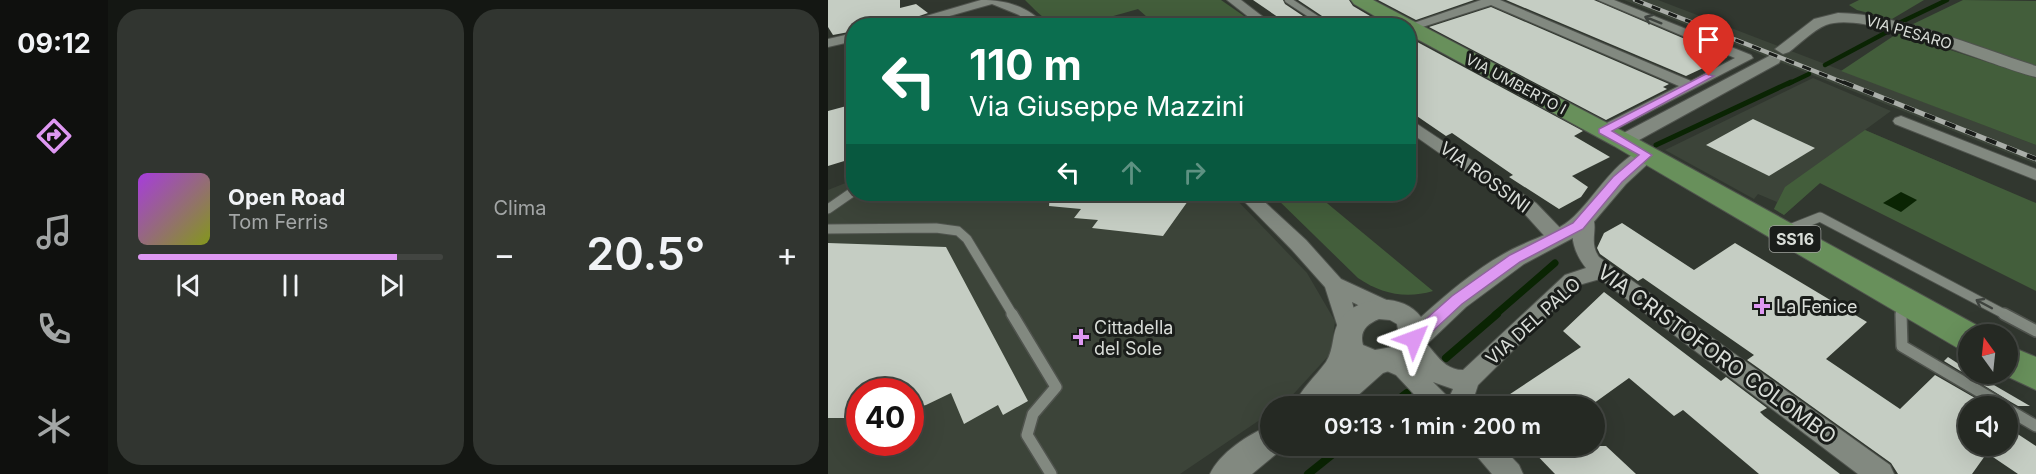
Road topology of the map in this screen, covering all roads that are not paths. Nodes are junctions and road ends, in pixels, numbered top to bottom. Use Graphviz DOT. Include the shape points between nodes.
graph roads {
  1 [pos="993,0"];
  2 [pos="1015,0"];
  3 [pos="1233,0"];
  4 [pos="1288,0"];
  5 [pos="1360,0"];
  6 [pos="1491,0"];
  7 [pos="1604,0"];
  8 [pos="1023,12"];
  9 [pos="927,18"];
  10 [pos="1030,18"];
  11 [pos="1258,18"];
  12 [pos="1316,18"];
  13 [pos="1394,18"];
  14 [pos="1416,24"];
  15 [pos="1416,30"];
  16 [pos="846,39"];
  17 [pos="828,43"];
  18 [pos="2036,72"];
  19 [pos="1691,86"];
  20 [pos="1901,121"];
  21 [pos="1416,129"];
  22 [pos="1624,142"];
  23 [pos="2036,175"];
  24 [pos="846,197"];
  25 [pos="1253,201"];
  26 [pos="828,209"];
  27 [pos="1585,219"];
  28 [pos="828,229"];
  29 [pos="1782,231"];
  30 [pos="1557,237"];
  31 [pos="1603,271"];
  32 [pos="1334,284"];
  33 [pos="1901,299"];
  34 [pos="1457,300"];
  35 [pos="1391,310"];
  36 [pos="1958,331"];
  37 [pos="2036,331"];
  38 [pos="1348,337"];
  39 [pos="1414,341"];
  40 [pos="1382,361"];
  41 [pos="2018,365"];
  42 [pos="2036,375"];
  43 [pos="1468,380"];
  44 [pos="1317,396"];
  45 [pos="1337,396"];
  46 [pos="1431,396"];
  47 [pos="1462,396"];
  48 [pos="1986,396"];
  49 [pos="2018,415"];
  50 [pos="2036,426"];
  51 [pos="1260,448"];
  52 [pos="1493,456"];
  53 [pos="1051,474"];
  54 [pos="1227,474"];
  55 [pos="1509,474"];
  56 [pos="1880,474"];
  1 -- 8 [label="street"];
  1 -- 9 [label="street"];
  2 -- 8 [label="street"];
  3 -- 11 [label="street"];
  4 -- 12 [label="lane"];
  5 -- 13 [label="main road, VIA UMBERTO I / SS16"];
  6 -- 14 [label="street"];
  6 -- 19 [label="street"];
  19 -- 7 [label="street, one-way" via="1746,58"];
  8 -- 10 [label="street"];
  15 -- 22 [label="main road, VIA UMBERTO I / SS16"];
  16 -- 17 [label="street"];
  18 -- 22 [label="street, VIA PESARO" via="1905,29 1838,17 1819,22 1778,54"];
  19 -- 22 [label="street"];
  20 -- 23 [label="street"];
  21 -- 30 [label="street, VIA ROSSINI" via="1529,207"];
  22 -- 27 [label="street" via="1618,179"];
  22 -- 29 [label="main road, SS16"];
  24 -- 26 [label="lane"];
  25 -- 32 [label="street"];
  27 -- 30 [label="street"];
  27 -- 31 [label="street, VIA CRISTOFORO COLOMBO" via="1581,241 1585,254"];
  28 -- 53 [label="lane" via="936,228 958,231 966,239 1056,387 1034,414 1027,435"];
  29 -- 33 [label="main road, SS16"];
  37 -- 29 [label="lane, one-way" via="1820,217"];
  30 -- 34 [label="street" via="1515,258"];
  31 -- 43 [label="street, VIA DEL PALO" via="1572,280"];
  31 -- 56 [label="street, VIA CRISTOFORO COLOMBO"];
  32 -- 35 [label="street"];
  32 -- 38 [label="street" via="1344,310"];
  33 -- 36 [label="main road, SS16"];
  33 -- 48 [label="lane" via="1902,346"];
  34 -- 35 [label="street" via="1425,310"];
  34 -- 39 [label="street"];
  35 -- 38 [label="street" via="1363,314"];
  35 -- 39 [label="street" via="1411,322"];
  38 -- 40 [label="street" via="1359,357"];
  38 -- 44 [label="street" via="1339,367"];
  39 -- 40 [label="street" via="1403,354"];
  39 -- 43 [label="street" via="1441,376"];
  40 -- 45 [label="street"];
  40 -- 46 [label="street" via="1404,368"];
  41 -- 42 [label="main road"];
  43 -- 47 [label="street"];
  49 -- 50 [label="lane"];
  51 -- 54 [label="street"];
  52 -- 55 [label="street"];
}
